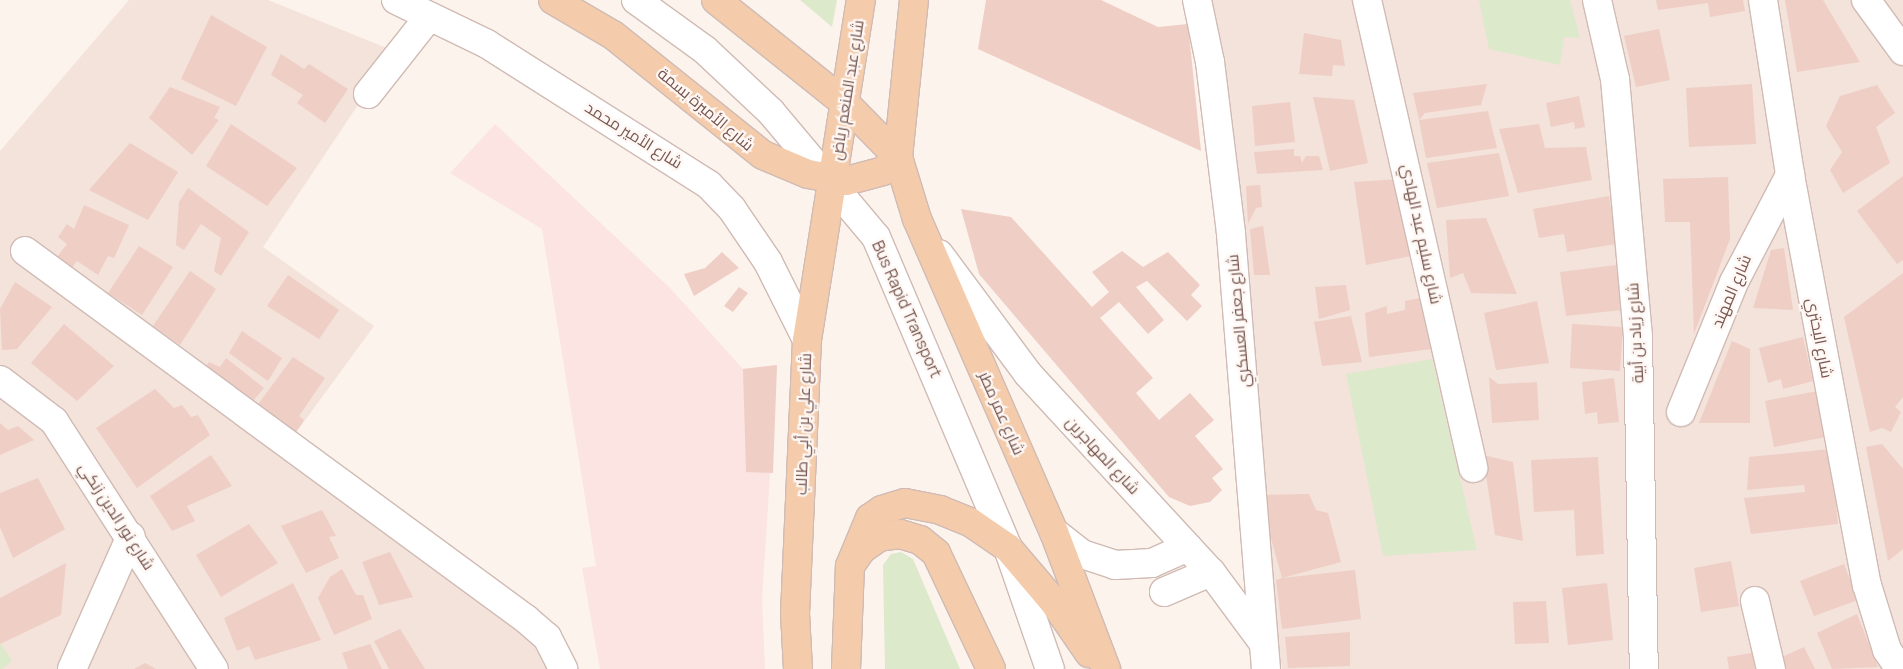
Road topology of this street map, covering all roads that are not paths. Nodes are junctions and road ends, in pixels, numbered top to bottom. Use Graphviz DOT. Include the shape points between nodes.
graph roads {
  1 [pos="396,0"];
  2 [pos="553,0"];
  3 [pos="636,0"];
  4 [pos="716,0"];
  5 [pos="861,0"];
  6 [pos="914,0"];
  7 [pos="1197,0"];
  8 [pos="1367,0"];
  9 [pos="1597,0"];
  10 [pos="1763,0"];
  11 [pos="1866,0"];
  12 [pos="428,18"];
  13 [pos="1903,51"];
  14 [pos="368,94"];
  15 [pos="844,103"];
  16 [pos="898,157"];
  17 [pos="1790,175"];
  18 [pos="833,180"];
  19 [pos="930,244"];
  20 [pos="25,251"];
  21 [pos="807,340"];
  22 [pos="0,380"];
  23 [pos="1682,412"];
  24 [pos="1473,468"];
  25 [pos="1054,532"];
  26 [pos="131,536"];
  27 [pos="1188,547"];
  28 [pos="1008,548"];
  29 [pos="850,566"];
  30 [pos="1211,572"];
  31 [pos="1164,592"];
  32 [pos="1755,601"];
  33 [pos="1265,657"];
  34 [pos="72,669"];
  35 [pos="214,669"];
  36 [pos="563,669"];
  37 [pos="798,669"];
  38 [pos="846,669"];
  39 [pos="991,669"];
  40 [pos="1050,669"];
  41 [pos="1099,669"];
  42 [pos="1106,669"];
  43 [pos="1644,669"];
  44 [pos="1771,669"];
  45 [pos="1900,669"];
  1 -- 12 [label="street, شارع الأمير محمد"];
  2 -- 18 [label="main road, شارع الأميرة بسمة" via="621,41 763,155"];
  3 -- 18 [label="street, Bus Rapid Transport" via="705,50 771,112"];
  4 -- 15 [label="main road"];
  5 -- 15 [label="main road, شارع عبد المنعم رياض"];
  6 -- 16 [label="main road"];
  7 -- 33 [label="street, شارع جعفر العسكري" via="1210,62 1229,215"];
  8 -- 24 [label="street, شارع سليم عبد الهادي"];
  9 -- 43 [label="street, شارع زياد بن أبية" via="1615,79 1638,337"];
  10 -- 17 [label="street, شارع البحتري"];
  11 -- 13 [label="street"];
  12 -- 14 [label="street"];
  12 -- 21 [label="street, شارع الأمير محمد" via="487,44 709,185 732,209 768,262"];
  15 -- 16 [label="main road"];
  15 -- 18 [label="main road, شارع عبد المنعم رياض"];
  16 -- 18 [label="main road, شارع الأميرة بسمة" via="873,176"];
  16 -- 19 [label="main road, شارع عمر مطر"];
  17 -- 23 [label="street, شارع المهند" via="1734,282"];
  17 -- 45 [label="street, شارع البحتري" via="1867,585 1887,650"];
  18 -- 21 [label="main road, شارع علي بن أبي طالب"];
  18 -- 28 [label="street, Bus Rapid Transport" via="880,245"];
  19 -- 25 [label="main road, شارع عمر مطر"];
  19 -- 27 [label="street, شارع المهاجرين" via="1028,374"];
  20 -- 36 [label="street" via="526,619 546,637"];
  21 -- 37 [label="main road, شارع علي بن أبي طالب" via="795,614"];
  22 -- 26 [label="street, شارع نور الدين زنكي" via="54,421"];
  25 -- 27 [label="street" via="1082,554 1115,565 1152,563"];
  25 -- 42 [label="main road, شارع عمر مطر"];
  26 -- 34 [label="street"];
  26 -- 35 [label="street, شارع نور الدين زنكي"];
  27 -- 30 [label="street, شارع المهاجرين"];
  28 -- 29 [label="main road" via="970,522 905,503 870,518"];
  28 -- 40 [label="street, Bus Rapid Transport"];
  28 -- 41 [label="main road" via="1054,602"];
  29 -- 38 [label="main road"];
  29 -- 39 [label="main road" via="862,549 879,537 900,534 920,540 936,553"];
  30 -- 31 [label="street"];
  30 -- 33 [label="street, شارع المهاجرين"];
  32 -- 44 [label="street"];
}
